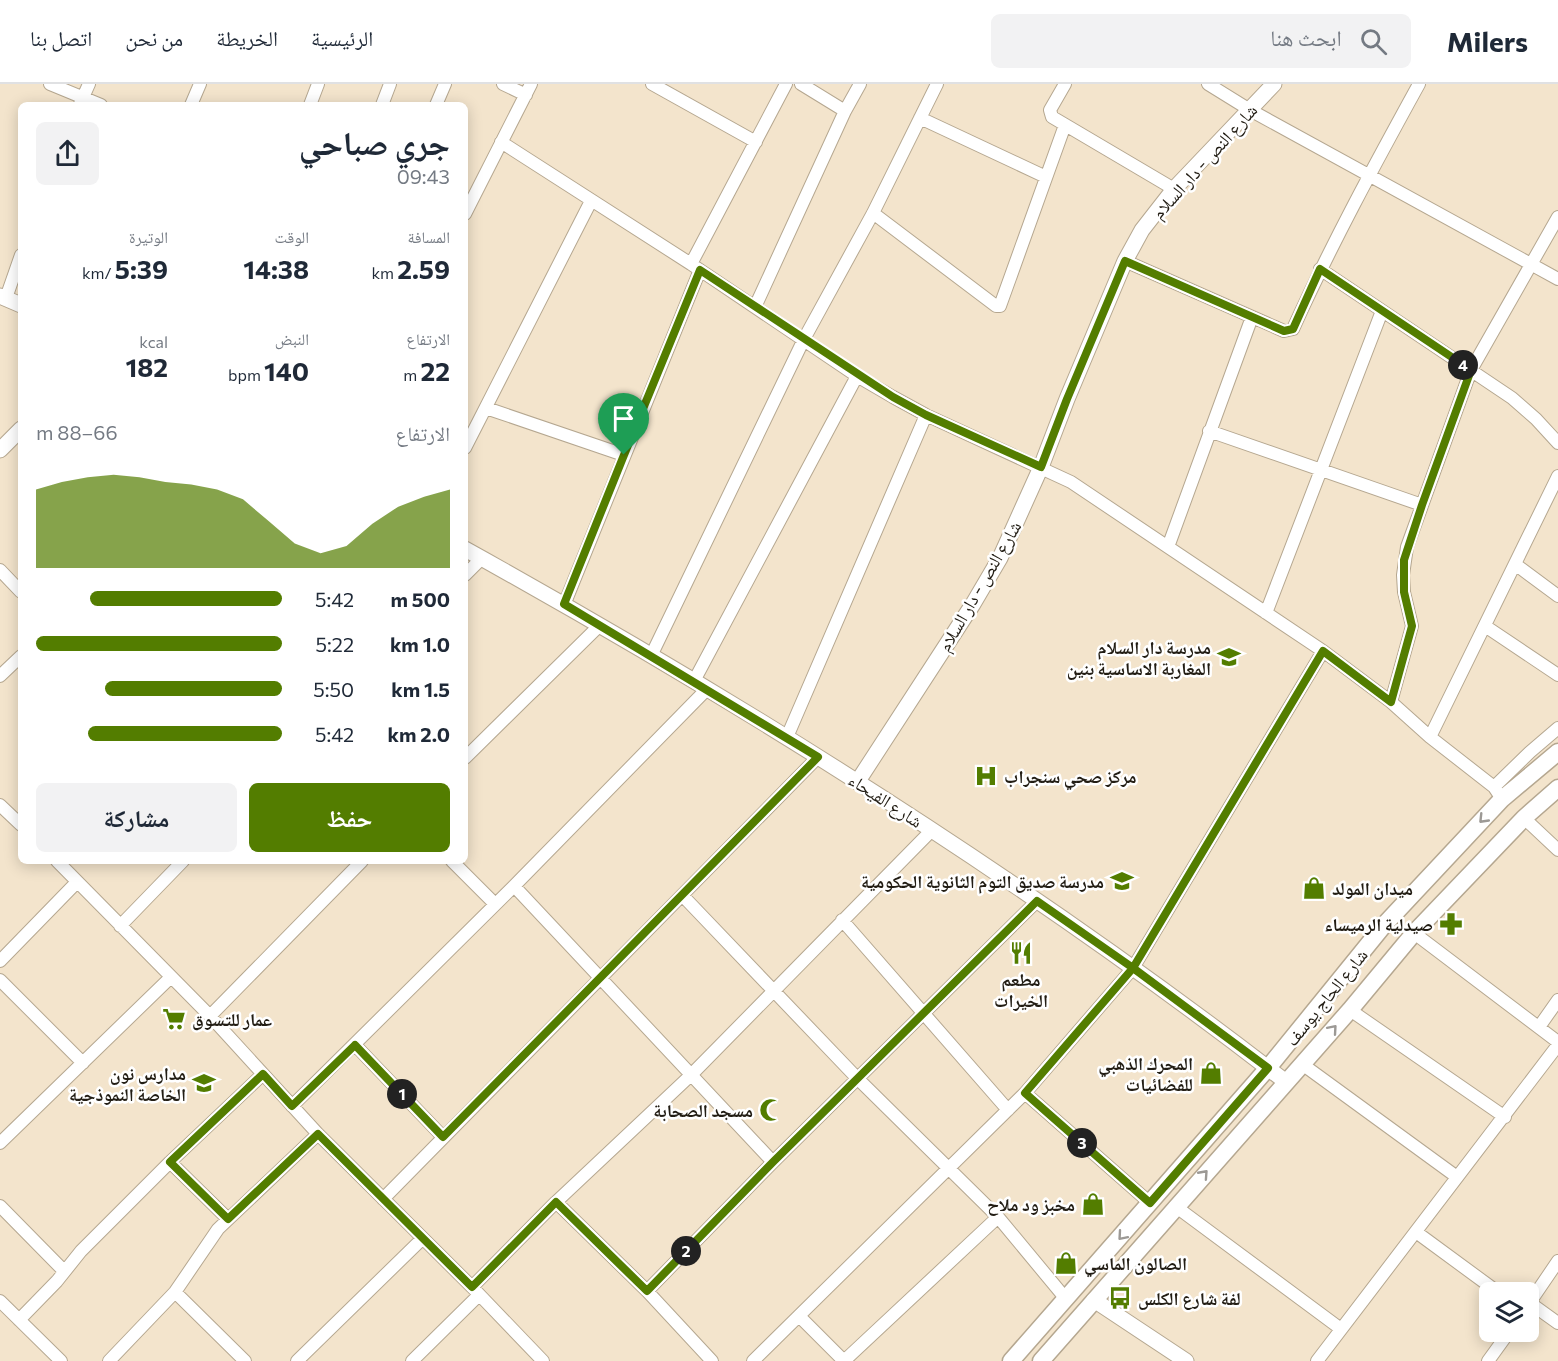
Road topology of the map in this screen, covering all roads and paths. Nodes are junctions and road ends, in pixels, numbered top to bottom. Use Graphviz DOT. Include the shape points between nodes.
graph roads {
  1 [pos="50,84"];
  2 [pos="89,84"];
  3 [pos="200,84"];
  4 [pos="318,84"];
  5 [pos="390,84"];
  6 [pos="445,84"];
  7 [pos="503,84"];
  8 [pos="652,84"];
  9 [pos="786,84"];
  10 [pos="801,84"];
  11 [pos="860,84"];
  12 [pos="937,84"];
  13 [pos="1065,84"];
  14 [pos="1208,84"];
  15 [pos="1274,84"];
  16 [pos="1419,84"];
  17 [pos="529,90"];
  18 [pos="81,101"];
  19 [pos="192,102"];
  20 [pos="311,102"];
  21 [pos="383,102"];
  22 [pos="437,102"];
  23 [pos="1250,110"];
  24 [pos="845,111"];
  25 [pos="920,118"];
  26 [pos="1065,125"];
  27 [pos="501,142"];
  28 [pos="756,142"];
  29 [pos="1369,175"];
  30 [pos="1046,177"];
  31 [pos="1174,189"];
  32 [pos="591,201"];
  33 [pos="468,208"];
  34 [pos="873,213"];
  35 [pos="1558,217"];
  36 [pos="1125,261"];
  37 [pos="18,262"];
  38 [pos="1531,265"];
  39 [pos="696,267"];
  40 [pos="1320,269"];
  41 [pos="1558,279"];
  42 [pos="3,297"];
  43 [pos="18,304"];
  44 [pos="755,307"];
  45 [pos="1382,312"];
  46 [pos="1252,316"];
  47 [pos="804,339"];
  48 [pos="1471,370"];
  49 [pos="857,376"];
  50 [pos="486,408"];
  51 [pos="926,415"];
  52 [pos="1209,431"];
  53 [pos="18,432"];
  54 [pos="468,442"];
  55 [pos="1558,443"];
  56 [pos="0,450"];
  57 [pos="624,455"];
  58 [pos="1041,467"];
  59 [pos="1321,471"];
  60 [pos="1558,476"];
  61 [pos="1422,505"];
  62 [pos="1168,547"];
  63 [pos="468,551"];
  64 [pos="482,558"];
  65 [pos="1515,564"];
  66 [pos="0,570"];
  67 [pos="468,572"];
  68 [pos="18,589"];
  69 [pos="1558,596"];
  70 [pos="564,604"];
  71 [pos="1266,614"];
  72 [pos="599,626"];
  73 [pos="1485,627"];
  74 [pos="1323,651"];
  75 [pos="651,656"];
  76 [pos="18,659"];
  77 [pos="1558,675"];
  78 [pos="0,676"];
  79 [pos="700,685"];
  80 [pos="1391,702"];
  81 [pos="1558,728"];
  82 [pos="787,737"];
  83 [pos="1430,737"];
  84 [pos="1558,752"];
  85 [pos="468,755"];
  86 [pos="818,757"];
  87 [pos="858,781"];
  88 [pos="1558,788"];
  89 [pos="1498,793"];
  90 [pos="0,805"];
  91 [pos="1524,818"];
  92 [pos="18,822"];
  93 [pos="932,830"];
  94 [pos="1558,850"];
  95 [pos="60,864"];
  96 [pos="180,864"];
  97 [pos="359,864"];
  98 [pos="455,864"];
  99 [pos="77,882"];
  100 [pos="514,886"];
  101 [pos="682,895"];
  102 [pos="1037,901"];
  103 [pos="495,904"];
  104 [pos="842,920"];
  105 [pos="120,926"];
  106 [pos="1414,933"];
  107 [pos="0,961"];
  108 [pos="1133,968"];
  109 [pos="171,977"];
  110 [pos="600,977"];
  111 [pos="0,980"];
  112 [pos="773,991"];
  113 [pos="1558,1000"];
  114 [pos="1350,1010"];
  115 [pos="923,1012"];
  116 [pos="210,1016"];
  117 [pos="1539,1027"];
  118 [pos="1558,1044"];
  119 [pos="355,1045"];
  120 [pos="83,1063"];
  121 [pos="1302,1064"];
  122 [pos="1268,1068"];
  123 [pos="263,1074"];
  124 [pos="691,1075"];
  125 [pos="857,1078"];
  126 [pos="1286,1082"];
  127 [pos="1025,1093"];
  128 [pos="292,1106"];
  129 [pos="1008,1110"];
  130 [pos="1505,1117"];
  131 [pos="318,1134"];
  132 [pos="443,1137"];
  133 [pos="0,1143"];
  134 [pos="170,1162"];
  135 [pos="773,1162"];
  136 [pos="949,1167"];
  137 [pos="1457,1177"];
  138 [pos="383,1199"];
  139 [pos="556,1202"];
  140 [pos="1150,1203"];
  141 [pos="0,1206"];
  142 [pos="1175,1206"];
  143 [pos="998,1217"];
  144 [pos="228,1219"];
  145 [pos="1416,1232"];
  146 [pos="422,1239"];
  147 [pos="1558,1261"];
  148 [pos="64,1271"];
  149 [pos="1484,1282"];
  150 [pos="1539,1289"];
  151 [pos="476,1291"];
  152 [pos="647,1291"];
  153 [pos="175,1292"];
  154 [pos="1066,1299"];
  155 [pos="1094,1300"];
  156 [pos="0,1301"];
  157 [pos="1539,1311"];
  158 [pos="799,1316"];
  159 [pos="19,1320"];
  160 [pos="1558,1323"];
  161 [pos="1341,1329"];
  162 [pos="1502,1342"];
  163 [pos="61,1361"];
  164 [pos="109,1361"];
  165 [pos="245,1361"];
  166 [pos="297,1361"];
  167 [pos="412,1361"];
  168 [pos="543,1361"];
  169 [pos="712,1361"];
  170 [pos="753,1361"];
  171 [pos="844,1361"];
  172 [pos="1011,1361"];
  173 [pos="1041,1361"];
  174 [pos="1186,1361"];
  175 [pos="1317,1361"];
  176 [pos="1488,1361"];
  1 -- 18 [label="street"];
  2 -- 18 [label="street"];
  3 -- 19 [label="street"];
  4 -- 20 [label="street"];
  5 -- 21 [label="street"];
  6 -- 22 [label="street"];
  7 -- 17 [label="street"];
  8 -- 28 [label="street"];
  9 -- 28 [label="street"];
  10 -- 24 [label="street"];
  11 -- 24 [label="street"];
  12 -- 25 [label="street"];
  13 -- 26 [label="street" via="1050,114"];
  14 -- 23 [label="street"];
  15 -- 23 [label="street, شارع النص - دار السلام"];
  16 -- 29 [label="street"];
  17 -- 27 [label="street"];
  23 -- 29 [label="street"];
  23 -- 31 [label="street, شارع النص - دار السلام"];
  24 -- 44 [label="street"];
  25 -- 30 [label="street"];
  25 -- 34 [label="street"];
  26 -- 30 [label="street"];
  26 -- 31 [label="street"];
  27 -- 32 [label="street"];
  27 -- 33 [label="street"];
  28 -- 39 [label="street"];
  29 -- 38 [label="street"];
  29 -- 40 [label="street"];
  30 -- 34 [label="street" via="1000,306"];
  31 -- 36 [label="street, شارع النص - دار السلام" via="1142,230"];
  32 -- 39 [label="street"];
  32 -- 50 [label="street"];
  34 -- 47 [label="street"];
  35 -- 38 [label="street"];
  36 -- 46 [label="street"];
  36 -- 58 [label="street, شارع النص - دار السلام"];
  37 -- 42 [label="street"];
  38 -- 41 [label="street"];
  38 -- 48 [label="street"];
  39 -- 44 [label="street"];
  39 -- 57 [label="street"];
  40 -- 45 [label="street"];
  40 -- 46 [label="street" via="1293,329 1284,331"];
  42 -- 43 [label="street"];
  44 -- 47 [label="street"];
  45 -- 48 [label="street"];
  45 -- 59 [label="street"];
  46 -- 52 [label="street"];
  47 -- 49 [label="street"];
  47 -- 75 [label="street"];
  48 -- 55 [label="street" via="1512,398"];
  48 -- 61 [label="street"];
  49 -- 51 [label="street"];
  49 -- 79 [label="street"];
  50 -- 54 [label="street"];
  50 -- 57 [label="street"];
  51 -- 58 [label="street"];
  51 -- 82 [label="street"];
  52 -- 59 [label="street"];
  52 -- 62 [label="street"];
  53 -- 56 [label="street"];
  57 -- 70 [label="street"];
  58 -- 62 [label="street"];
  58 -- 87 [label="street, شارع النص - دار السلام" via="1000,558"];
  59 -- 61 [label="street"];
  59 -- 71 [label="street"];
  60 -- 65 [label="street"];
  61 -- 80 [label="street" via="1404,560 1404,592 1412,626"];
  62 -- 71 [label="street"];
  63 -- 64 [label="street, شارع الفيحاء"];
  64 -- 67 [label="street"];
  64 -- 70 [label="street, شارع الفيحاء"];
  65 -- 69 [label="street"];
  65 -- 73 [label="street"];
  66 -- 68 [label="street"];
  70 -- 72 [label="street, شارع الفيحاء"];
  71 -- 74 [label="street"];
  72 -- 75 [label="street, شارع الفيحاء"];
  72 -- 85 [label="street"];
  73 -- 77 [label="street"];
  73 -- 83 [label="street"];
  74 -- 80 [label="street"];
  74 -- 108 [label="street"];
  75 -- 79 [label="street, شارع الفيحاء"];
  76 -- 78 [label="street"];
  79 -- 82 [label="street, شارع الفيحاء"];
  79 -- 100 [label="street"];
  80 -- 83 [label="street"];
  81 -- 89 [label="street" via="1530,752"];
  82 -- 86 [label="street, شارع الفيحاء"];
  83 -- 89 [label="street"];
  84 -- 89 [label="main road, شارع الحاج يوسف"];
  86 -- 87 [label="street, شارع الفيحاء"];
  86 -- 101 [label="street"];
  87 -- 93 [label="street, شارع الفيحاء"];
  88 -- 91 [label="main road, شارع الحاج يوسف"];
  89 -- 122 [label="main road, شارع الحاج يوسف, one-way"];
  90 -- 92 [label="street"];
  91 -- 94 [label="street"];
  91 -- 106 [label="main road, شارع الحاج يوسف"];
  93 -- 102 [label="street, شارع الفيحاء"];
  93 -- 104 [label="street"];
  95 -- 99 [label="street"];
  96 -- 105 [label="street"];
  97 -- 116 [label="street"];
  98 -- 103 [label="street"];
  99 -- 105 [label="street"];
  99 -- 107 [label="street"];
  100 -- 103 [label="street"];
  100 -- 110 [label="street"];
  101 -- 110 [label="street"];
  101 -- 112 [label="street"];
  102 -- 108 [label="street, شارع الفيحاء"];
  102 -- 115 [label="street"];
  103 -- 119 [label="street"];
  104 -- 112 [label="street"];
  104 -- 115 [label="street"];
  105 -- 109 [label="street"];
  106 -- 114 [label="main road, شارع الحاج يوسف"];
  106 -- 117 [label="street"];
  108 -- 122 [label="street, شارع الفيحاء"];
  108 -- 127 [label="street"];
  109 -- 116 [label="street"];
  109 -- 120 [label="street"];
  110 -- 124 [label="street"];
  110 -- 132 [label="street"];
  111 -- 120 [label="street"];
  112 -- 124 [label="street"];
  112 -- 125 [label="street"];
  113 -- 117 [label="street"];
  121 -- 114 [label="main road, شارع الحاج يوسف, one-way"];
  114 -- 130 [label="street"];
  115 -- 125 [label="street"];
  115 -- 129 [label="street"];
  116 -- 123 [label="street"];
  117 -- 118 [label="street"];
  118 -- 130 [label="street"];
  119 -- 128 [label="street"];
  119 -- 132 [label="street"];
  120 -- 133 [label="street"];
  121 -- 126 [label="main road, شارع الحاج يوسف"];
  121 -- 137 [label="street"];
  122 -- 126 [label="street, شارع الفيحاء"];
  122 -- 140 [label="main road, شارع الحاج يوسف"];
  123 -- 128 [label="street"];
  123 -- 134 [label="street"];
  124 -- 135 [label="street"];
  124 -- 139 [label="street"];
  125 -- 135 [label="street"];
  125 -- 136 [label="street"];
  142 -- 126 [label="main road, شارع الحاج يوسف, one-way"];
  127 -- 129 [label="street"];
  127 -- 140 [label="street"];
  128 -- 131 [label="street"];
  129 -- 136 [label="street"];
  130 -- 137 [label="street"];
  131 -- 138 [label="street"];
  131 -- 144 [label="street"];
  132 -- 138 [label="street"];
  134 -- 144 [label="street"];
  134 -- 148 [label="street"];
  135 -- 152 [label="street"];
  136 -- 143 [label="street"];
  136 -- 158 [label="street"];
  137 -- 145 [label="street"];
  138 -- 146 [label="street"];
  139 -- 151 [label="street"];
  139 -- 152 [label="street"];
  140 -- 154 [label="main road, شارع الحاج يوسف, one-way"];
  141 -- 148 [label="street"];
  142 -- 155 [label="main road, شارع الحاج يوسف"];
  142 -- 161 [label="street"];
  143 -- 154 [label="street"];
  143 -- 171 [label="street"];
  144 -- 153 [label="street" via="209,1240"];
  145 -- 149 [label="street"];
  145 -- 161 [label="street"];
  146 -- 151 [label="street"];
  146 -- 166 [label="street"];
  147 -- 150 [label="street"];
  148 -- 159 [label="street"];
  151 -- 167 [label="street"];
  151 -- 168 [label="street"];
  152 -- 169 [label="street"];
  153 -- 164 [label="street"];
  153 -- 165 [label="street"];
  154 -- 172 [label="main road, شارع الحاج يوسف"];
  155 -- 173 [label="main road, شارع الحاج يوسف"];
  155 -- 174 [label="street"];
  156 -- 159 [label="street"];
  157 -- 160 [label="street"];
  158 -- 170 [label="street"];
  158 -- 171 [label="street"];
  159 -- 163 [label="street"];
  161 -- 175 [label="street"];
  162 -- 176 [label="street"];
}
